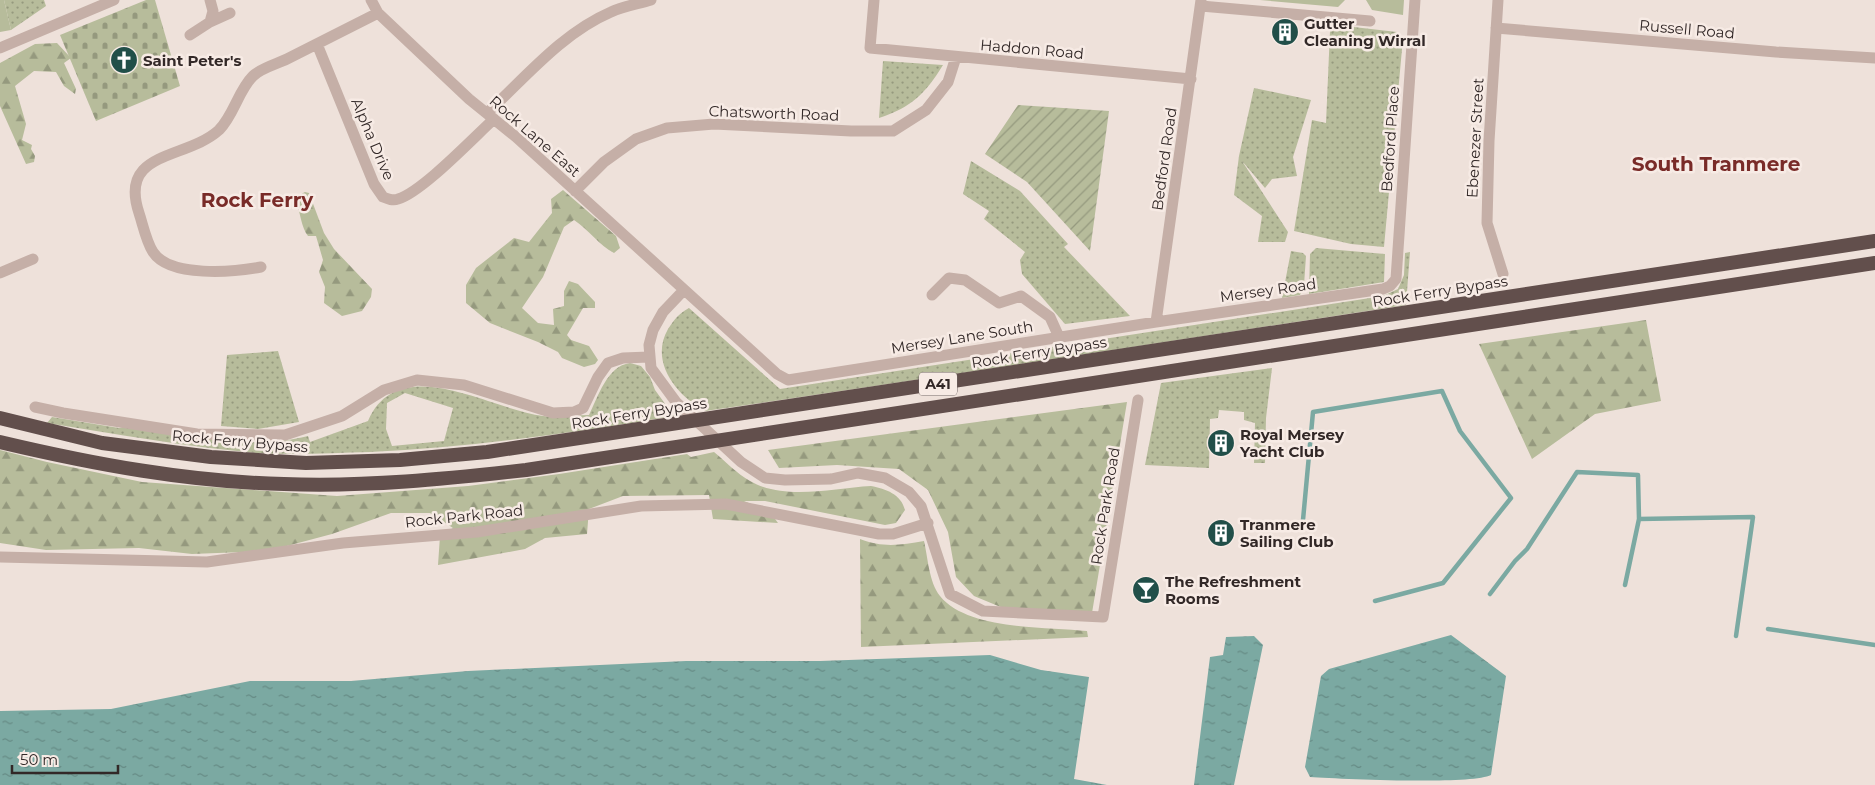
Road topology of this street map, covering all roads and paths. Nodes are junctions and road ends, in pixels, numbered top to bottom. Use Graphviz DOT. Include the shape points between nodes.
graph roads {
  1 [pos="114,0"];
  2 [pos="210,0"];
  3 [pos="371,0"];
  4 [pos="651,0"];
  5 [pos="874,0"];
  6 [pos="1415,0"];
  7 [pos="1498,0"];
  8 [pos="1201,3"];
  9 [pos="230,13"];
  10 [pos="378,13"];
  11 [pos="1370,21"];
  12 [pos="210,22"];
  13 [pos="1496,28"];
  14 [pos="190,36"];
  15 [pos="317,44"];
  16 [pos="0,48"];
  17 [pos="956,57"];
  18 [pos="1875,58"];
  19 [pos="1191,79"];
  20 [pos="490,116"];
  21 [pos="575,190"];
  22 [pos="1875,241"];
  23 [pos="33,258"];
  24 [pos="1875,264"];
  25 [pos="260,266"];
  26 [pos="0,274"];
  27 [pos="1503,274"];
  28 [pos="1396,279"];
  29 [pos="684,291"];
  30 [pos="932,295"];
  31 [pos="1156,322"];
  32 [pos="1141,324"];
  33 [pos="1060,337"];
  34 [pos="649,357"];
  35 [pos="788,380"];
  36 [pos="1138,400"];
  37 [pos="35,407"];
  38 [pos="0,418"];
  39 [pos="0,442"];
  40 [pos="928,523"];
  41 [pos="0,557"];
  1 -- 16 [label="street"];
  2 -- 12 [label="street" via="213,11"];
  3 -- 10 [label="street, Rock Lane East"];
  4 -- 20 [label="street" via="612,11 585,26 554,50"];
  5 -- 17 [label="street, Haddon Road" via="870,48"];
  6 -- 28 [label="street, Bedford Place"];
  7 -- 13 [label="street, Ebenezer Street"];
  8 -- 11 [label="street"];
  8 -- 19 [label="street, Bedford Road"];
  9 -- 12 [label="street"];
  10 -- 15 [label="street"];
  10 -- 20 [label="street, Rock Lane East"];
  12 -- 14 [label="street"];
  13 -- 18 [label="street, Russell Road"];
  13 -- 27 [label="street, Ebenezer Street" via="1487,223"];
  15 -- 20 [label="street, Alpha Drive" via="374,184 383,197 395,200 405,196 436,172"];
  15 -- 25 [label="street" via="254,75 220,129 208,138 144,167 138,176 134,197 152,250 165,263 185,269 237,272"];
  17 -- 19 [label="street, Haddon Road"];
  17 -- 21 [label="street, Chatsworth Road" via="948,82 926,110 893,131 714,124 667,128 635,140 604,162"];
  19 -- 31 [label="street, Bedford Road"];
  20 -- 21 [label="street, Rock Lane East"];
  21 -- 29 [label="street, Rock Lane East"];
  22 -- 38 [label="highway, Rock Ferry Bypass / A41" via="478,453 306,463 211,457 102,443"];
  23 -- 26 [label="street"];
  24 -- 39 [label="highway, A41" via="526,470 435,480 358,485 207,479 111,466"];
  28 -- 31 [label="street, Mersey Road" via="1383,289"];
  29 -- 34 [label="street" via="663,312 653,330"];
  29 -- 35 [label="street, Rock Lane East" via="777,374"];
  30 -- 33 [label="street" via="949,278 964,280 999,303 1021,296 1050,317"];
  31 -- 32 [label="street, Mersey Road"];
  32 -- 33 [label="street, Mersey Lane South"];
  33 -- 35 [label="street, Mersey Lane South"];
  34 -- 37 [label="street" via="623,358 608,363 583,408 574,412 553,413 464,385 417,380 384,390 342,416 285,435 196,434"];
  34 -- 40 [label="street" via="651,368 676,402 741,462 765,478 831,479 858,473 885,478 909,492 921,506"];
  36 -- 40 [label="street, Rock Park Road" via="1102,617 983,611 950,594"];
  40 -- 41 [label="street, Rock Park Road" via="893,534 879,534 726,504 641,506 477,532 343,544 207,562"];
}
